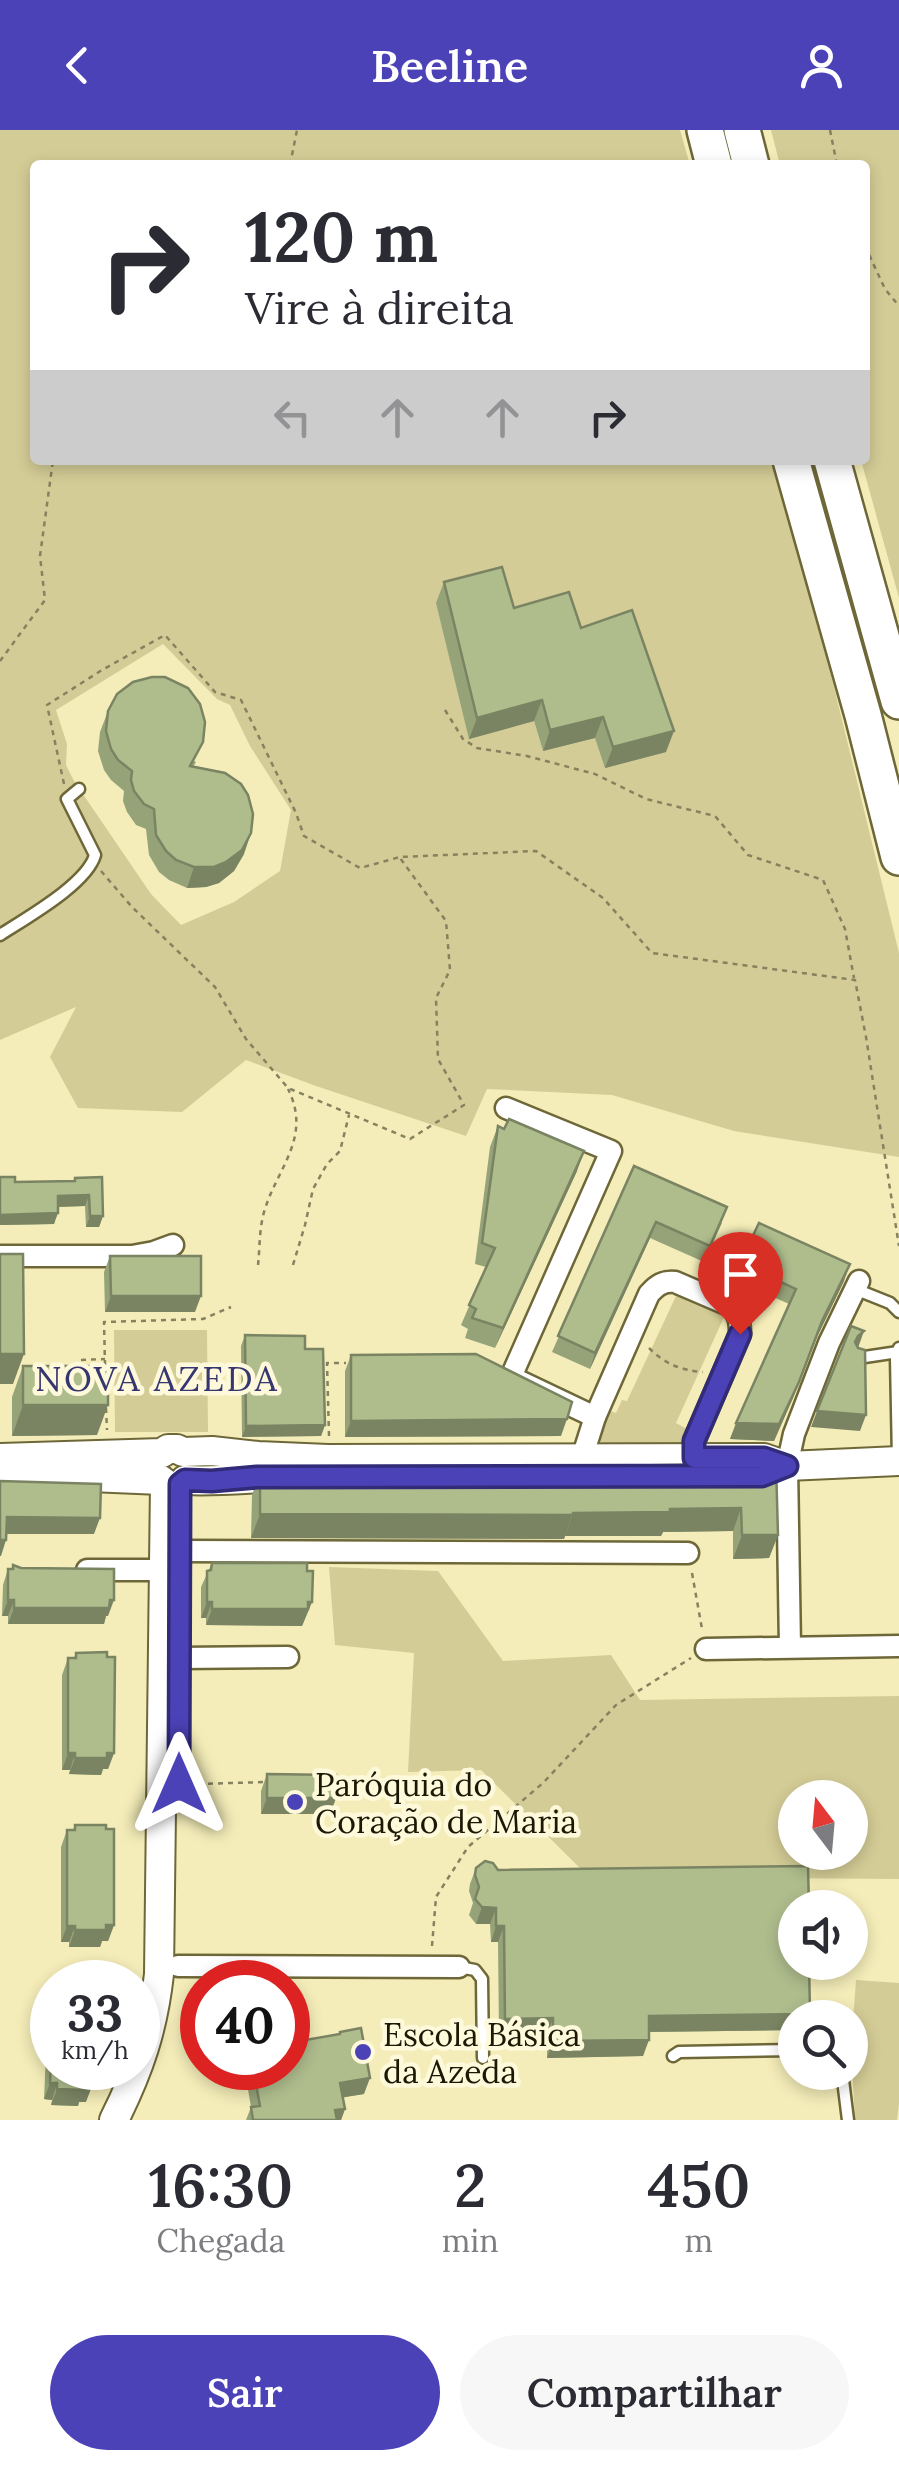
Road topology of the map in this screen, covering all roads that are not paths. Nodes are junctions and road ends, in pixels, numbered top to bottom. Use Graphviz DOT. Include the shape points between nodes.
graph roads {
  1 [pos="705,130"];
  2 [pos="742,130"];
  3 [pos="713,160"];
  4 [pos="750,160"];
  5 [pos="793,465"];
  6 [pos="833,465"];
  7 [pos="899,702"];
  8 [pos="79,789"];
  9 [pos="899,857"];
  10 [pos="0,935"];
  11 [pos="506,1108"];
  12 [pos="173,1245"];
  13 [pos="0,1256"];
  14 [pos="857,1285"];
  15 [pos="899,1312"];
  16 [pos="898,1350"];
  17 [pos="858,1358"];
  18 [pos="595,1417"];
  19 [pos="696,1445"];
  20 [pos="0,1458"];
  21 [pos="582,1458"];
  22 [pos="898,1461"];
  23 [pos="787,1466"];
  24 [pos="172,1472"];
  25 [pos="0,1478"];
  26 [pos="688,1552"];
  27 [pos="171,1561"];
  28 [pos="72,1570"];
  29 [pos="899,1646"];
  30 [pos="790,1647"];
  31 [pos="706,1649"];
  32 [pos="288,1656"];
  33 [pos="179,1658"];
  34 [pos="178,1966"];
  35 [pos="459,1967"];
  36 [pos="778,2050"];
  37 [pos="673,2056"];
  38 [pos="483,2058"];
  39 [pos="844,2090"];
  40 [pos="114,2120"];
  41 [pos="135,2120"];
  42 [pos="848,2120"];
  1 -- 3 [label="highway"];
  2 -- 4 [label="highway"];
  5 -- 9 [label="highway"];
  6 -- 7 [label="highway"];
  8 -- 10 [label="lane" via="67,799 93,862 63,893"];
  11 -- 18 [label="street" via="611,1152 510,1377"];
  12 -- 13 [label="street" via="132,1256"];
  14 -- 15 [label="lane"];
  14 -- 23 [label="street" via="829,1343"];
  16 -- 17 [label="lane"];
  16 -- 22 [label="lane"];
  18 -- 19 [label="street" via="649,1294 676,1282 731,1306 740,1323"];
  18 -- 21 [label="street"];
  19 -- 21 [label="main road"];
  19 -- 23 [label="main road"];
  20 -- 24 [label="main road"];
  21 -- 24 [label="main road" via="212,1451"];
  22 -- 23 [label="main road"];
  23 -- 24 [label="main road" via="762,1476 212,1481"];
  23 -- 30 [label="street"];
  24 -- 25 [label="main road"];
  24 -- 27 [label="main road"];
  26 -- 27 [label="street"];
  27 -- 28 [label="street"];
  27 -- 33 [label="main road"];
  27 -- 40 [label="main road" via="159,1974 148,2040"];
  29 -- 30 [label="street"];
  30 -- 31 [label="street"];
  32 -- 33 [label="street"];
  33 -- 34 [label="main road"];
  34 -- 35 [label="street"];
  34 -- 41 [label="main road" via="165,2049"];
  35 -- 38 [label="lane" via="482,1978"];
  36 -- 37 [label="lane"];
  39 -- 42 [label="lane"];
}
